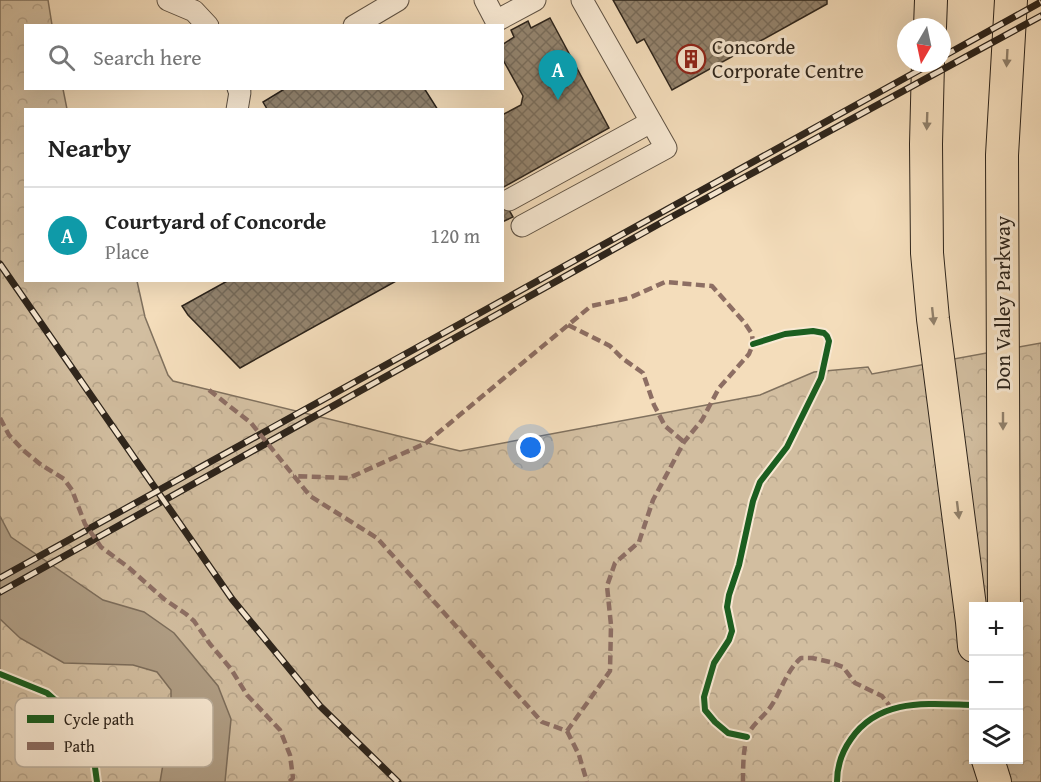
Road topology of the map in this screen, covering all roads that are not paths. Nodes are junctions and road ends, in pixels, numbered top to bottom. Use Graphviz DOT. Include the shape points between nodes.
graph roads {
  1 [pos="168,0"];
  2 [pos="398,0"];
  3 [pos="485,0"];
  4 [pos="582,0"];
  5 [pos="931,0"];
  6 [pos="1011,0"];
  7 [pos="528,2"];
  8 [pos="930,18"];
  9 [pos="206,24"];
  10 [pos="357,24"];
  11 [pos="928,72"];
  12 [pos="651,122"];
  13 [pos="509,200"];
  14 [pos="522,226"];
  15 [pos="970,602"];
  16 [pos="1004,602"];
  17 [pos="990,764"];
  18 [pos="996,764"];
  19 [pos="995,782"];
  1 -- 9 [label="lane" via="195,11"];
  2 -- 10 [label="lane"];
  3 -- 7 [label="lane" via="496,21"];
  4 -- 12 [label="lane"];
  5 -- 8 [label="highway"];
  6 -- 16 [label="highway, Don Valley Parkway, one-way" via="1002,155"];
  11 -- 15 [label="highway, one-way" via="927,253"];
  12 -- 13 [label="lane"];
  12 -- 14 [label="lane" via="666,148"];
  17 -- 19 [label="highway"];
  18 -- 19 [label="highway"];
}
